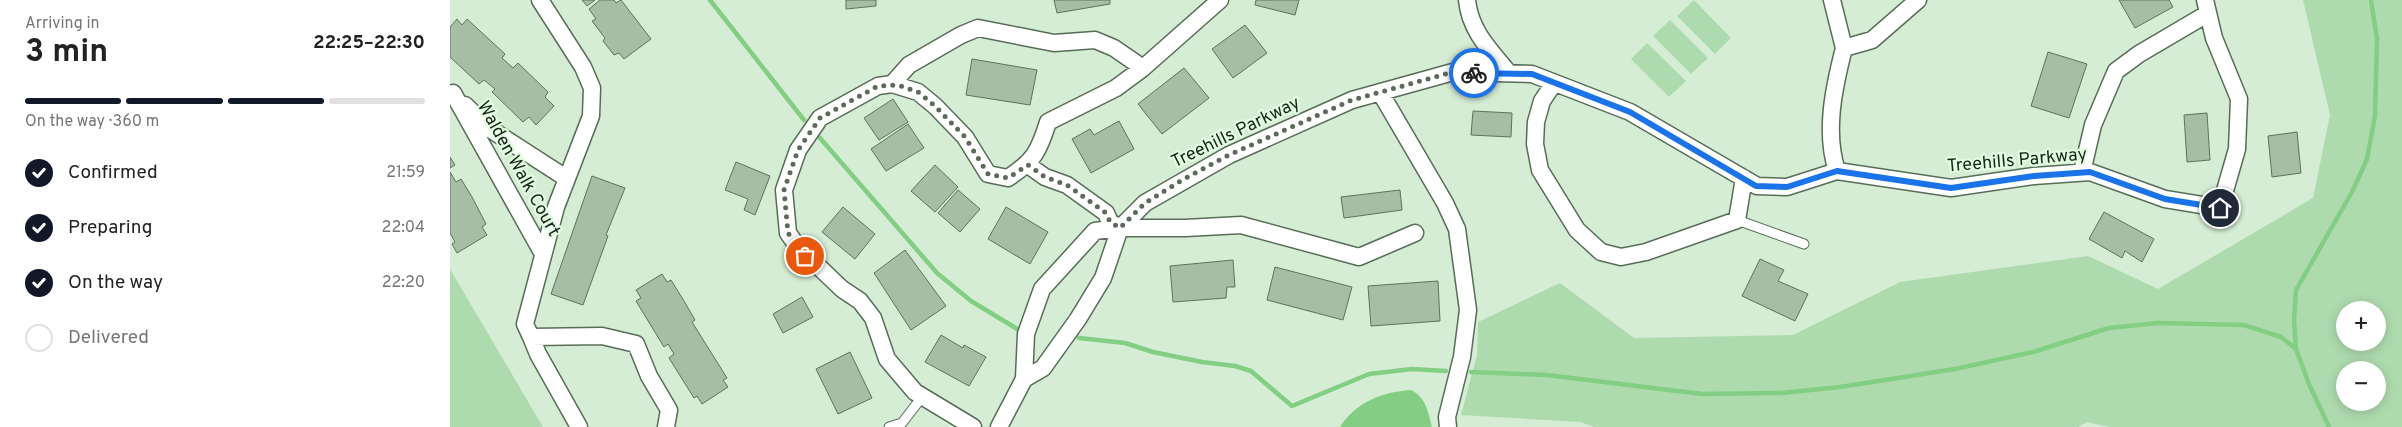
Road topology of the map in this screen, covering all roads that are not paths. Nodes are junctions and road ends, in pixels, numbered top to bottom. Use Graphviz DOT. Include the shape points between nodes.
graph roads {
  1 [pos="540,0"];
  2 [pos="1220,0"];
  3 [pos="1467,0"];
  4 [pos="1832,0"];
  5 [pos="1918,0"];
  6 [pos="2206,7"];
  7 [pos="1844,48"];
  8 [pos="1142,68"];
  9 [pos="1509,74"];
  10 [pos="1554,82"];
  11 [pos="892,84"];
  12 [pos="451,92"];
  13 [pos="1380,92"];
  14 [pos="1028,165"];
  15 [pos="1837,171"];
  16 [pos="2082,172"];
  17 [pos="566,178"];
  18 [pos="1744,178"];
  19 [pos="1737,220"];
  20 [pos="1120,228"];
  21 [pos="1415,233"];
  22 [pos="1804,244"];
  23 [pos="543,254"];
  24 [pos="531,337"];
  25 [pos="1024,380"];
  26 [pos="922,398"];
  27 [pos="578,427"];
  28 [pos="666,427"];
  29 [pos="889,427"];
  30 [pos="973,427"];
  31 [pos="999,427"];
  32 [pos="1448,427"];
  1 -- 17 [label="street" via="583,67 592,88 591,116"];
  2 -- 8 [label="street"];
  3 -- 9 [label="street" via="1469,17"];
  4 -- 7 [label="street"];
  5 -- 7 [label="street" via="1872,40"];
  6 -- 16 [label="street" via="2116,71 2092,125"];
  6 -- 16 [label="street, Treehills Parkway" via="2214,38 2239,99 2237,150 2220,208 2165,199"];
  7 -- 15 [label="street" via="1836,77 1831,126 1832,155"];
  8 -- 11 [label="street" via="1114,48 1095,40 1054,43 978,28 909,65"];
  8 -- 14 [label="street" via="1116,88 1048,122 1040,148"];
  9 -- 10 [label="street, Treehills Parkway" via="1532,74"];
  9 -- 13 [label="street, Treehills Parkway" via="1453,72"];
  10 -- 18 [label="street, Treehills Parkway" via="1630,112"];
  10 -- 19 [label="street" via="1542,101 1536,122 1535,144 1540,170 1577,230 1600,252 1621,258"];
  11 -- 14 [label="street" via="918,92 935,106 965,137 988,174 1008,178"];
  11 -- 26 [label="street" via="878,86 820,118 798,150 784,190 788,233 798,248 842,289 860,301 873,318 888,359"];
  12 -- 17 [label="street, Walden Walk Court" via="490,130"];
  12 -- 23 [label="street, Walden Walk Court"];
  13 -- 20 [label="street, Treehills Parkway" via="1352,100 1229,155 1145,203"];
  13 -- 32 [label="street" via="1457,229 1468,310 1462,357 1446,417"];
  14 -- 20 [label="street" via="1045,177 1067,185 1106,213 1110,222"];
  15 -- 16 [label="street, Treehills Parkway" via="1951,188"];
  15 -- 18 [label="street, Treehills Parkway" via="1787,187 1756,186"];
  17 -- 23 [label="street, Walden Walk Court"];
  18 -- 19 [label="street"];
  19 -- 22 [label="lane"];
  20 -- 21 [label="street, Treehills Parkway" via="1241,225 1359,257"];
  20 -- 25 [label="street, Treehills Parkway" via="1103,278 1078,319 1042,368"];
  20 -- 25 [label="street, Treehills Parkway" via="1095,231 1042,289 1026,334"];
  23 -- 24 [label="street" via="525,324"];
  24 -- 27 [label="street"];
  24 -- 28 [label="street" via="602,336 636,344 669,410"];
  25 -- 31 [label="street, Treehills Parkway"];
  26 -- 29 [label="lane" via="902,423"];
  26 -- 30 [label="street"];
}
